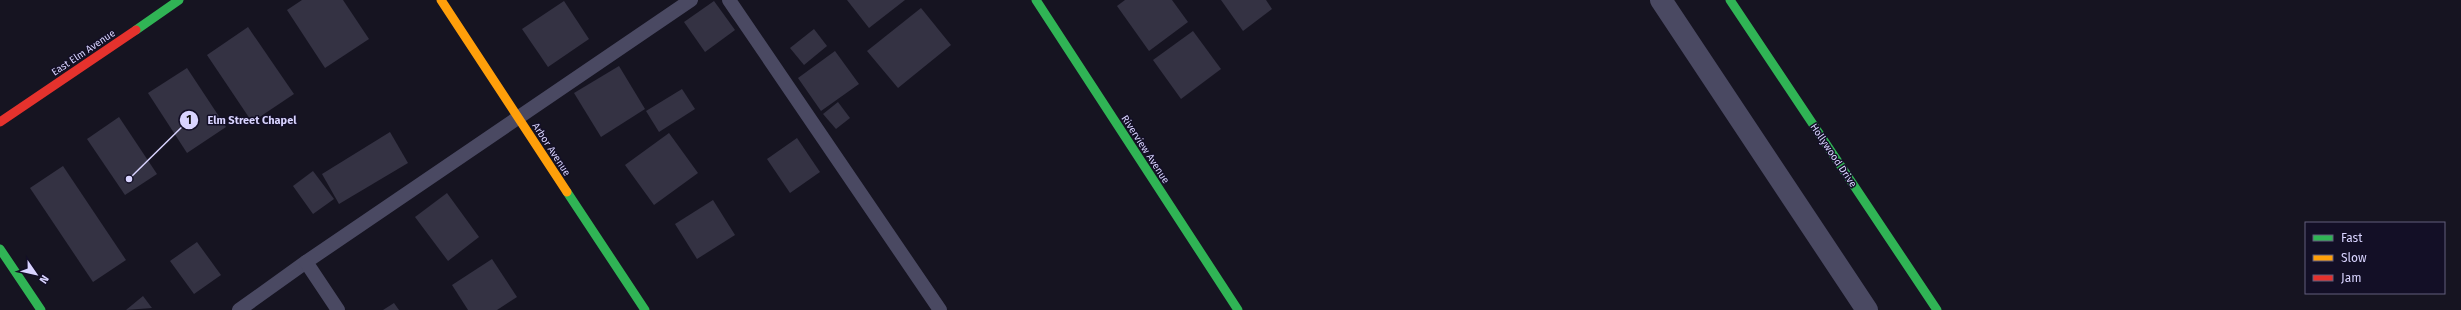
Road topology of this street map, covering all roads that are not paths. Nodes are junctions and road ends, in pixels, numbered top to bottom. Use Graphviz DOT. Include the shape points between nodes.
graph roads {
  1 [pos="179,0"];
  2 [pos="441,0"];
  3 [pos="690,0"];
  4 [pos="730,0"];
  5 [pos="1036,0"];
  6 [pos="1661,0"];
  7 [pos="1730,0"];
  8 [pos="519,118"];
  9 [pos="0,122"];
  10 [pos="0,249"];
  11 [pos="306,262"];
  12 [pos="41,310"];
  13 [pos="239,310"];
  14 [pos="338,310"];
  15 [pos="645,310"];
  16 [pos="940,310"];
  17 [pos="1238,310"];
  18 [pos="1867,310"];
  19 [pos="1937,310"];
  1 -- 9 [label="street, East Elm Avenue"];
  2 -- 8 [label="street, Arbor Avenue"];
  3 -- 8 [label="lane"];
  4 -- 16 [label="lane"];
  5 -- 17 [label="street, Riverview Avenue"];
  6 -- 18 [label="street"];
  7 -- 19 [label="street, Hollywood Drive"];
  8 -- 11 [label="lane"];
  8 -- 15 [label="street, Arbor Avenue"];
  10 -- 12 [label="street"];
  11 -- 13 [label="lane"];
  11 -- 14 [label="lane"];
}
